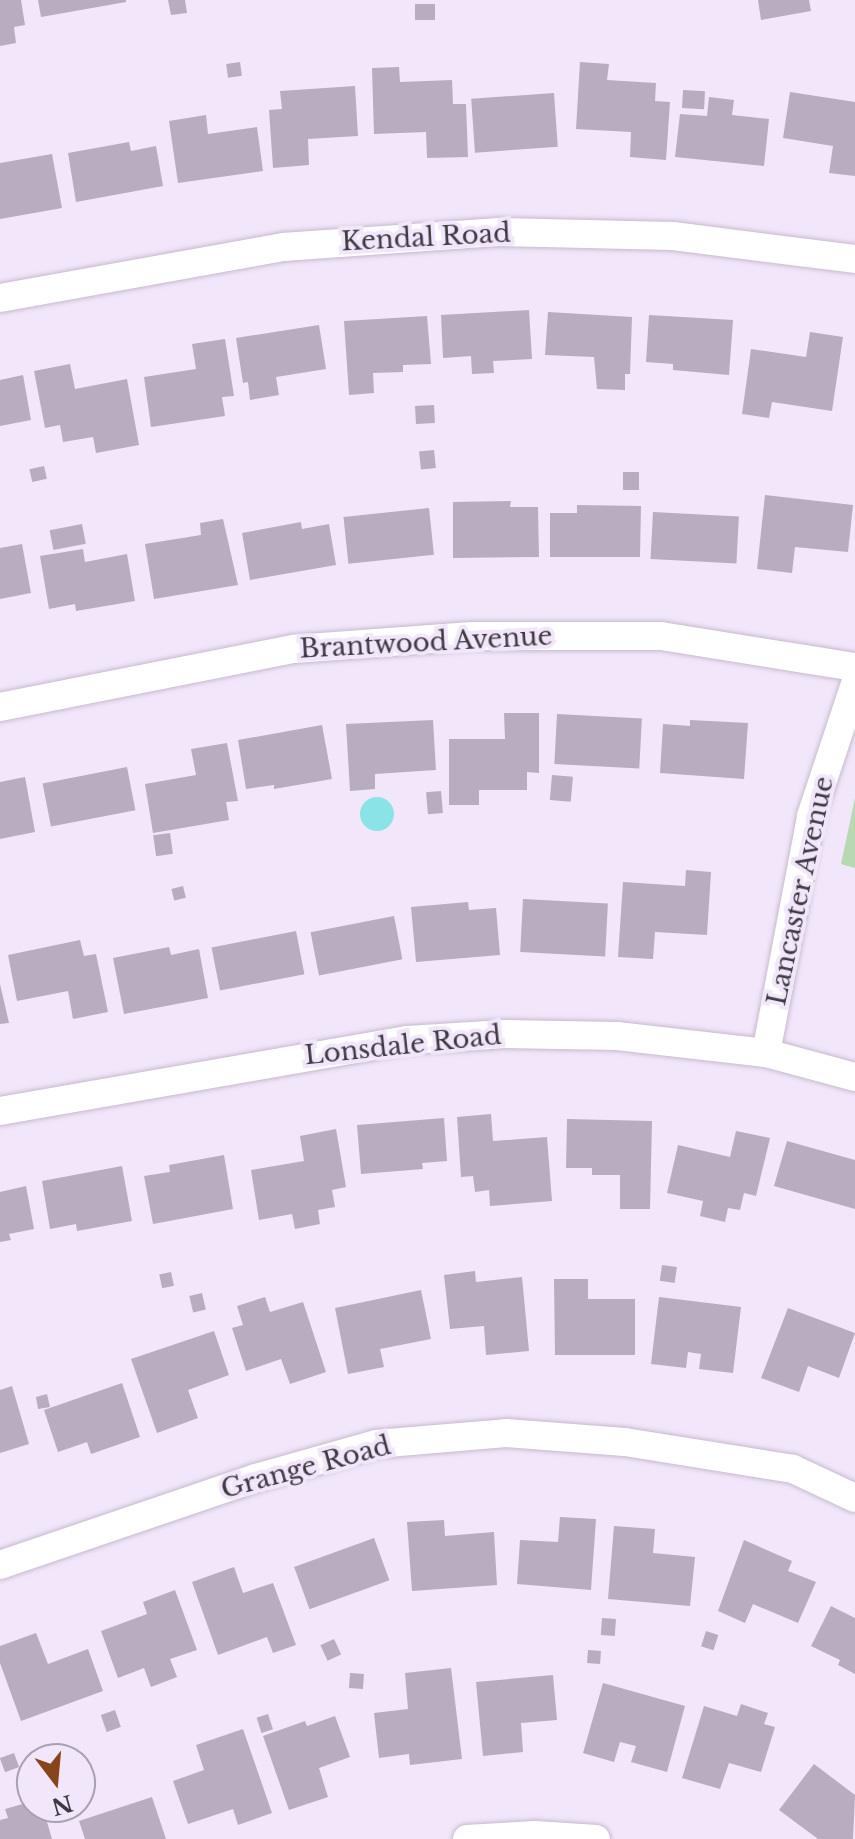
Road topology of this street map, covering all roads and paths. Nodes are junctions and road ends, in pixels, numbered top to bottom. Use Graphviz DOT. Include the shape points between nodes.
graph roads {
  1 [pos="855,259"];
  2 [pos="0,298"];
  3 [pos="855,667"];
  4 [pos="855,684"];
  5 [pos="0,707"];
  6 [pos="766,1053"];
  7 [pos="855,1077"];
  8 [pos="0,1111"];
  9 [pos="855,1498"];
  10 [pos="0,1565"];
  11 [pos="467,1839"];
  12 [pos="596,1839"];
  1 -- 2 [label="street, Kendal Road" via="673,236 499,232 283,247"];
  3 -- 5 [label="street, Brantwood Avenue" via="661,636 472,636 294,649"];
  4 -- 6 [label="street, Lancaster Avenue" via="811,816"];
  6 -- 7 [label="street, Lonsdale Road"];
  6 -- 8 [label="street, Lonsdale Road" via="617,1036 454,1036 296,1057"];
  9 -- 10 [label="street, Grange Road" via="793,1469 625,1442 506,1433 376,1444 256,1478"];
  11 -- 12 [label="street"];
}
